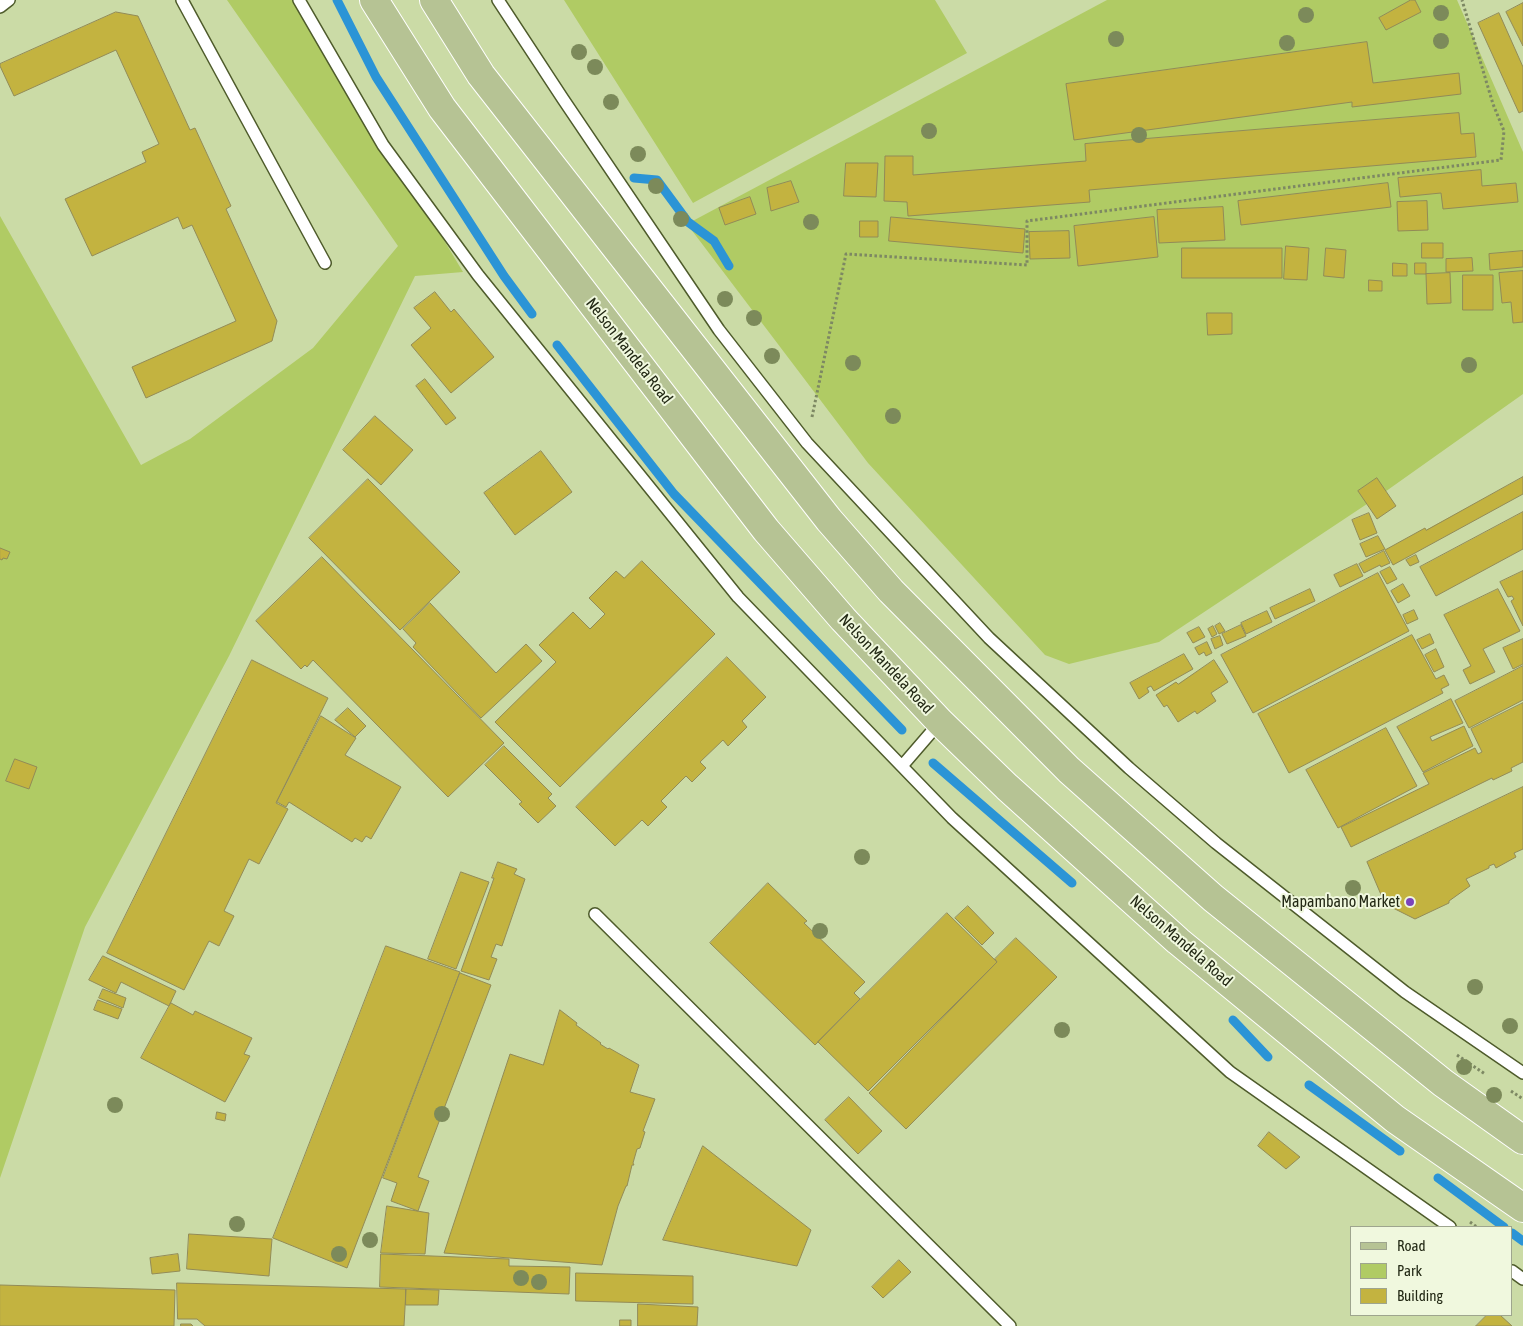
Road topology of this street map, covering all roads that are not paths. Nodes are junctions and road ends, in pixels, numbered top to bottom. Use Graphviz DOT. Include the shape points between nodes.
graph roads {
  1 [pos="9,0"];
  2 [pos="182,0"];
  3 [pos="299,0"];
  4 [pos="374,0"];
  5 [pos="434,0"];
  6 [pos="498,0"];
  7 [pos="0,7"];
  8 [pos="325,263"];
  9 [pos="940,722"];
  10 [pos="902,766"];
  11 [pos="595,914"];
  12 [pos="1523,1073"];
  13 [pos="1523,1140"];
  14 [pos="1523,1208"];
  15 [pos="1449,1226"];
  16 [pos="1010,1326"];
  1 -- 7 [label="lane"];
  2 -- 8 [label="lane"];
  3 -- 10 [label="lane" via="383,145 478,275 738,597"];
  4 -- 9 [label="main road, Nelson Mandela Road" via="442,108 766,530 843,619"];
  5 -- 13 [label="main road" via="481,75 829,520 891,591 1069,770 1213,898 1444,1082"];
  6 -- 12 [label="lane" via="718,330 807,443 989,638 1129,768 1216,843 1405,992"];
  9 -- 10 [label="lane"];
  9 -- 14 [label="main road, Nelson Mandela Road" via="1178,941 1395,1119"];
  10 -- 15 [label="lane" via="952,818 1230,1072"];
  11 -- 16 [label="lane"];
}
